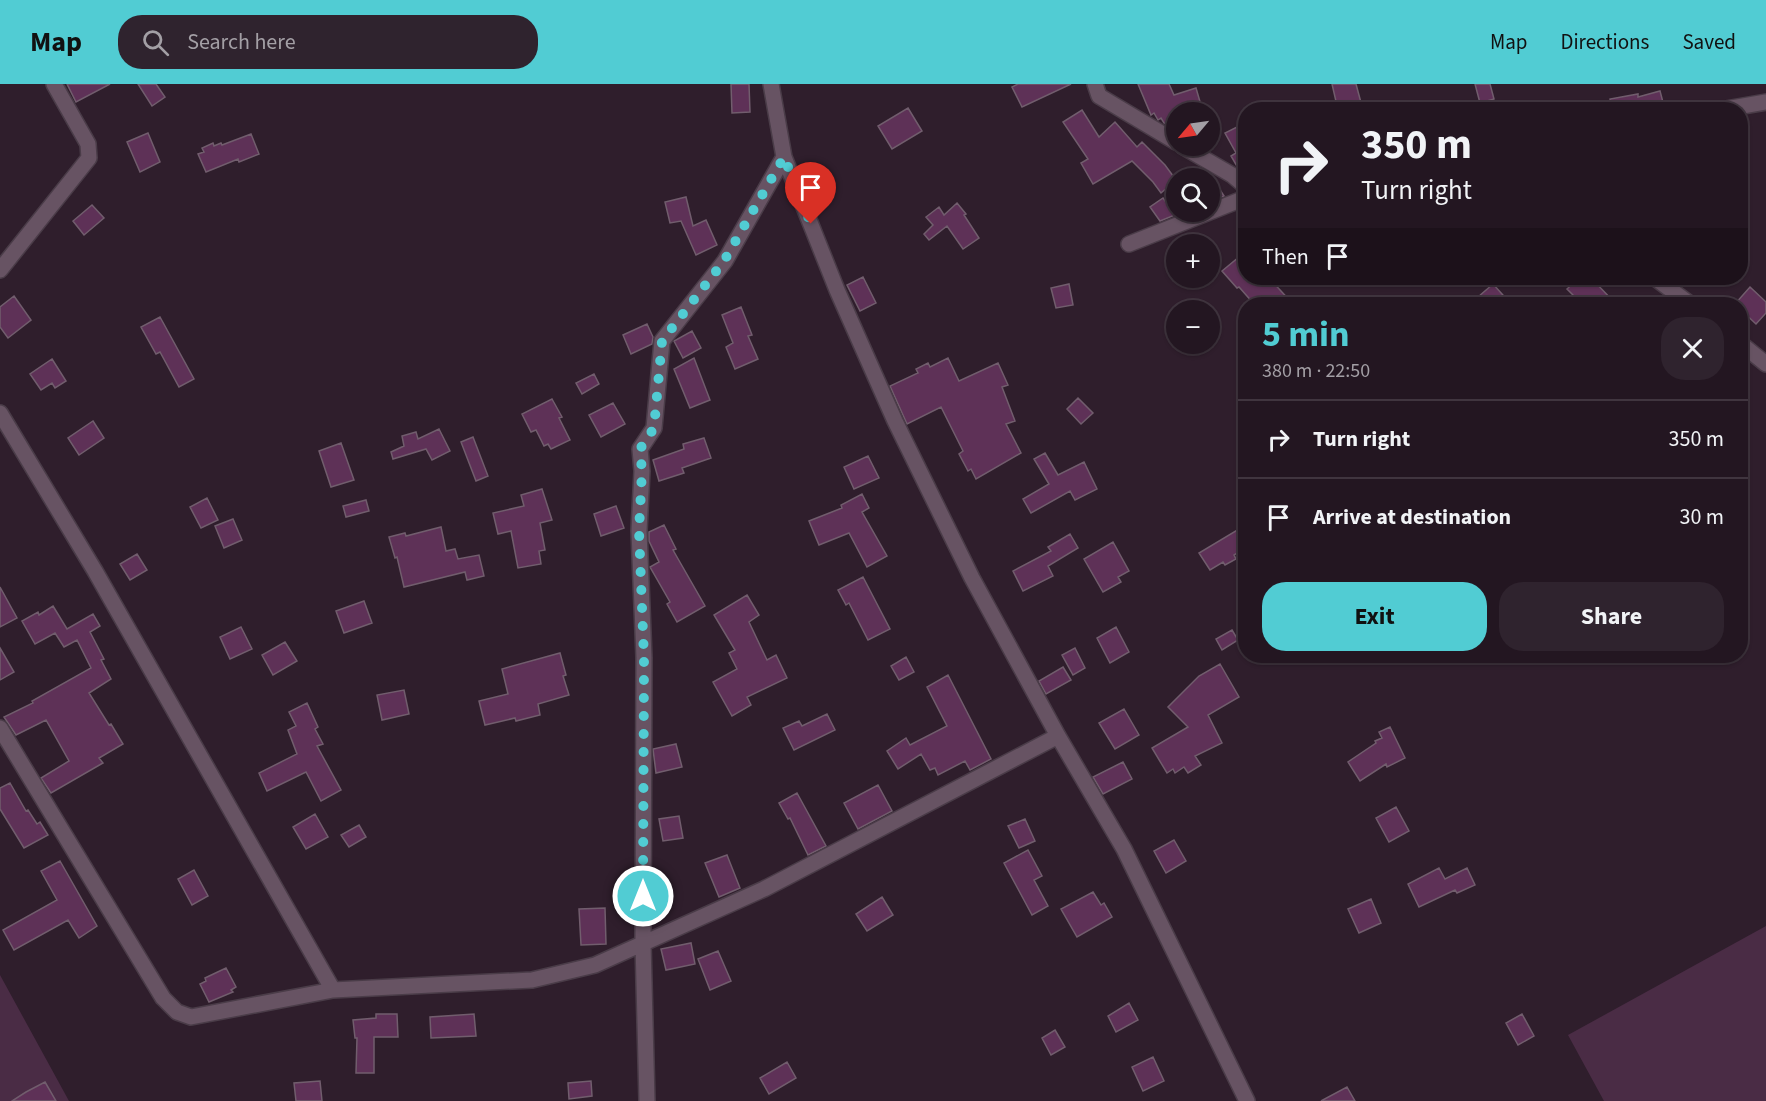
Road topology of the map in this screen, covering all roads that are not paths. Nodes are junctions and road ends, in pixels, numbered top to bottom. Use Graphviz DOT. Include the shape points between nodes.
graph roads {
  1 [pos="54,84"];
  2 [pos="771,84"];
  3 [pos="1095,84"];
  4 [pos="1766,102"];
  5 [pos="1748,105"];
  6 [pos="1166,136"];
  7 [pos="1199,156"];
  8 [pos="784,157"];
  9 [pos="1238,180"];
  10 [pos="1238,201"];
  11 [pos="1129,244"];
  12 [pos="0,270"];
  13 [pos="1664,285"];
  14 [pos="1681,297"];
  15 [pos="1748,349"];
  16 [pos="1766,364"];
  17 [pos="0,413"];
  18 [pos="0,728"];
  19 [pos="1058,736"];
  20 [pos="643,943"];
  21 [pos="333,990"];
  22 [pos="647,1101"];
  23 [pos="1247,1101"];
  1 -- 12 [label="street" via="88,144 89,158"];
  2 -- 8 [label="street"];
  3 -- 6 [label="street" via="1099,96"];
  4 -- 5 [label="street"];
  7 -- 9 [label="street"];
  8 -- 19 [label="street" via="895,421 972,578"];
  8 -- 20 [label="street" via="724,261 662,341 654,428 640,449"];
  10 -- 11 [label="street"];
  13 -- 14 [label="street"];
  15 -- 16 [label="street"];
  17 -- 21 [label="street" via="95,571"];
  18 -- 21 [label="street" via="163,998 177,1012 191,1017"];
  19 -- 20 [label="street" via="764,889"];
  19 -- 23 [label="street" via="1124,849"];
  20 -- 21 [label="street" via="595,965 532,980"];
  20 -- 22 [label="street"];
}
